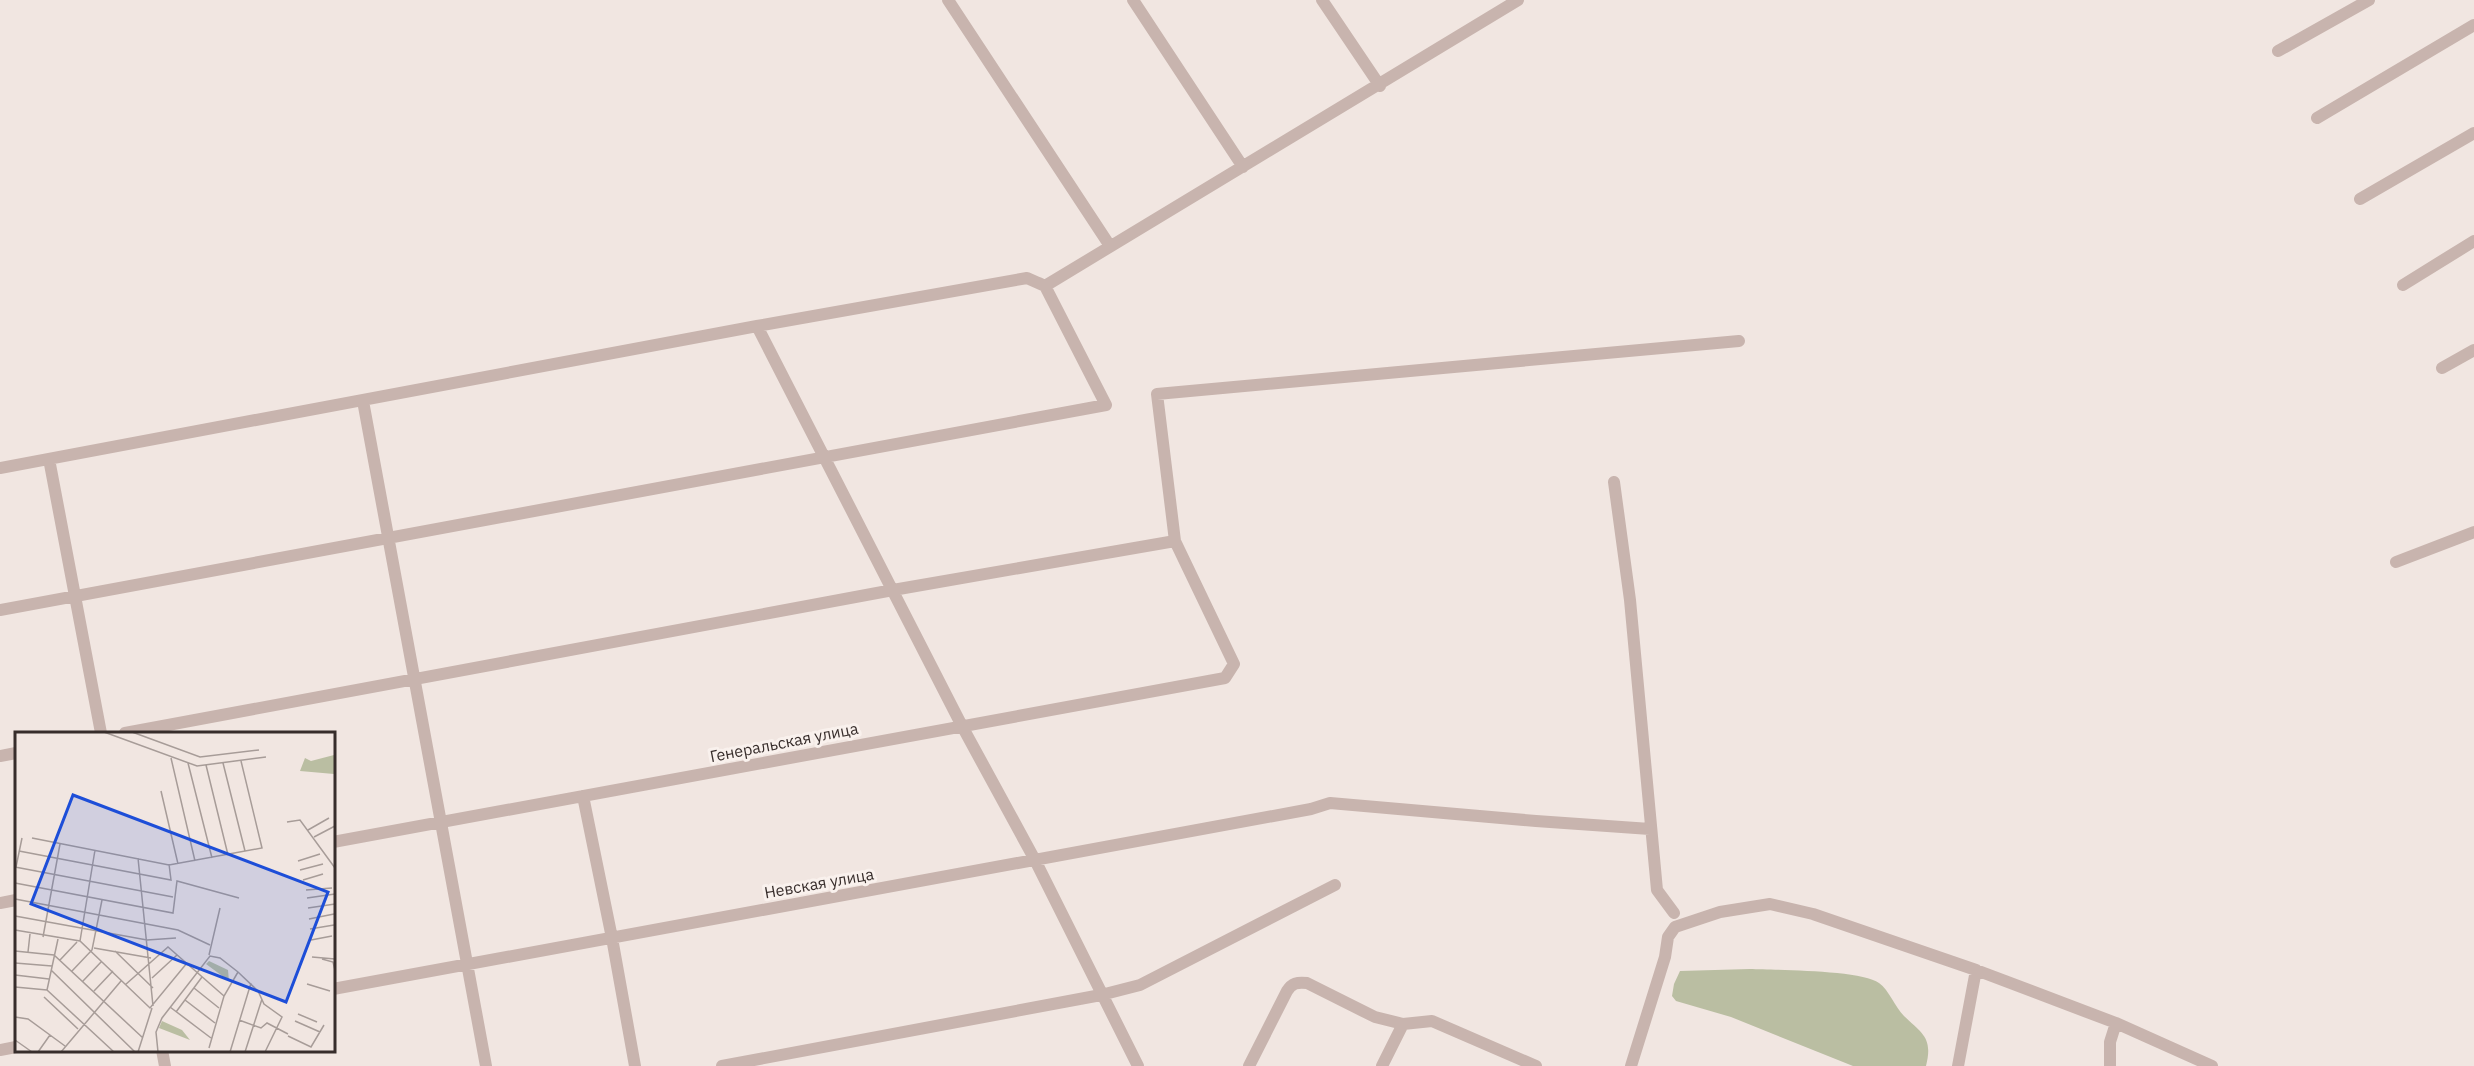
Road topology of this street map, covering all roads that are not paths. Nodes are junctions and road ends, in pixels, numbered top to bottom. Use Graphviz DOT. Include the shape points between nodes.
graph roads {
  1 [pos="948,0"];
  2 [pos="1133,0"];
  3 [pos="1322,0"];
  4 [pos="1518,0"];
  5 [pos="2369,0"];
  6 [pos="1505,4"];
  7 [pos="2474,25"];
  8 [pos="2278,51"];
  9 [pos="1380,86"];
  10 [pos="2317,118"];
  11 [pos="2474,133"];
  12 [pos="1243,167"];
  13 [pos="2360,200"];
  14 [pos="2474,241"];
  15 [pos="1110,246"];
  16 [pos="2403,285"];
  17 [pos="1045,286"];
  18 [pos="756,326"];
  19 [pos="1739,341"];
  20 [pos="2474,350"];
  21 [pos="2442,368"];
  22 [pos="363,401"];
  23 [pos="825,458"];
  24 [pos="49,459"];
  25 [pos="0,468"];
  26 [pos="1614,482"];
  27 [pos="2474,532"];
  28 [pos="387,537"];
  29 [pos="1175,541"];
  30 [pos="2396,562"];
  31 [pos="893,590"];
  32 [pos="76,596"];
  33 [pos="0,610"];
  34 [pos="414,680"];
  35 [pos="962,726"];
  36 [pos="101,732"];
  37 [pos="130,732"];
  38 [pos="15,753"];
  39 [pos="0,756"];
  40 [pos="583,796"];
  41 [pos="442,822"];
  42 [pos="1650,829"];
  43 [pos="334,842"];
  44 [pos="1035,860"];
  45 [pos="1335,885"];
  46 [pos="15,900"];
  47 [pos="0,903"];
  48 [pos="1674,913"];
  49 [pos="612,938"];
  50 [pos="467,964"];
  51 [pos="1976,970"];
  52 [pos="334,989"];
  53 [pos="1101,995"];
  54 [pos="2116,1023"];
  55 [pos="1402,1024"];
  56 [pos="15,1047"];
  57 [pos="0,1050"];
  58 [pos="162,1051"];
  59 [pos="1505,1060"];
  60 [pos="165,1066"];
  61 [pos="486,1066"];
  62 [pos="634,1066"];
  63 [pos="722,1066"];
  64 [pos="1138,1066"];
  65 [pos="1249,1066"];
  66 [pos="1382,1066"];
  67 [pos="1536,1066"];
  68 [pos="1631,1066"];
  69 [pos="1958,1066"];
  70 [pos="2110,1066"];
  71 [pos="2212,1066"];
  1 -- 15 [label="street"];
  2 -- 12 [label="street"];
  3 -- 9 [label="street"];
  4 -- 6 [label="street"];
  5 -- 8 [label="street"];
  6 -- 9 [label="street"];
  7 -- 10 [label="street"];
  9 -- 12 [label="street"];
  11 -- 13 [label="street"];
  12 -- 15 [label="street"];
  14 -- 16 [label="street"];
  15 -- 17 [label="street"];
  17 -- 18 [label="street" via="1027,278"];
  17 -- 23 [label="street" via="1106,405"];
  18 -- 22 [label="street"];
  18 -- 23 [label="street"];
  19 -- 29 [label="street" via="1157,393"];
  20 -- 21 [label="street"];
  22 -- 24 [label="street"];
  22 -- 28 [label="street"];
  23 -- 28 [label="street"];
  23 -- 31 [label="street"];
  24 -- 25 [label="street"];
  24 -- 32 [label="street"];
  26 -- 42 [label="street" via="1630,600"];
  27 -- 30 [label="street"];
  28 -- 32 [label="street"];
  28 -- 34 [label="street"];
  29 -- 31 [label="street"];
  29 -- 35 [label="street, Генеральская улица" via="1234,664 1225,678"];
  31 -- 34 [label="street"];
  31 -- 35 [label="street"];
  32 -- 33 [label="street"];
  32 -- 36 [label="street"];
  34 -- 37 [label="street"];
  34 -- 41 [label="street"];
  35 -- 40 [label="street, Генеральская улица"];
  35 -- 44 [label="street"];
  38 -- 39 [label="street"];
  40 -- 41 [label="street, Генеральская улица"];
  40 -- 49 [label="street"];
  41 -- 43 [label="street, Генеральская улица"];
  41 -- 50 [label="street"];
  42 -- 44 [label="street, Невская улица" via="1330,803"];
  42 -- 48 [label="street" via="1657,890"];
  44 -- 49 [label="street, Невская улица"];
  44 -- 53 [label="street"];
  45 -- 53 [label="street" via="1140,985"];
  46 -- 47 [label="street"];
  49 -- 50 [label="street, Невская улица"];
  49 -- 62 [label="street"];
  50 -- 52 [label="street, Невская улица"];
  50 -- 61 [label="street"];
  51 -- 54 [label="street"];
  51 -- 68 [label="street" via="1813,914 1770,904 1720,912 1681,924 1668,937"];
  51 -- 69 [label="street"];
  53 -- 63 [label="street"];
  53 -- 64 [label="street"];
  54 -- 70 [label="street" via="2110,1042"];
  54 -- 71 [label="street"];
  55 -- 59 [label="street" via="1432,1022"];
  55 -- 65 [label="street" via="1375,1017 1299,982 1287,991"];
  55 -- 66 [label="street"];
  56 -- 57 [label="street"];
  58 -- 60 [label="street"];
  59 -- 67 [label="street"];
}
